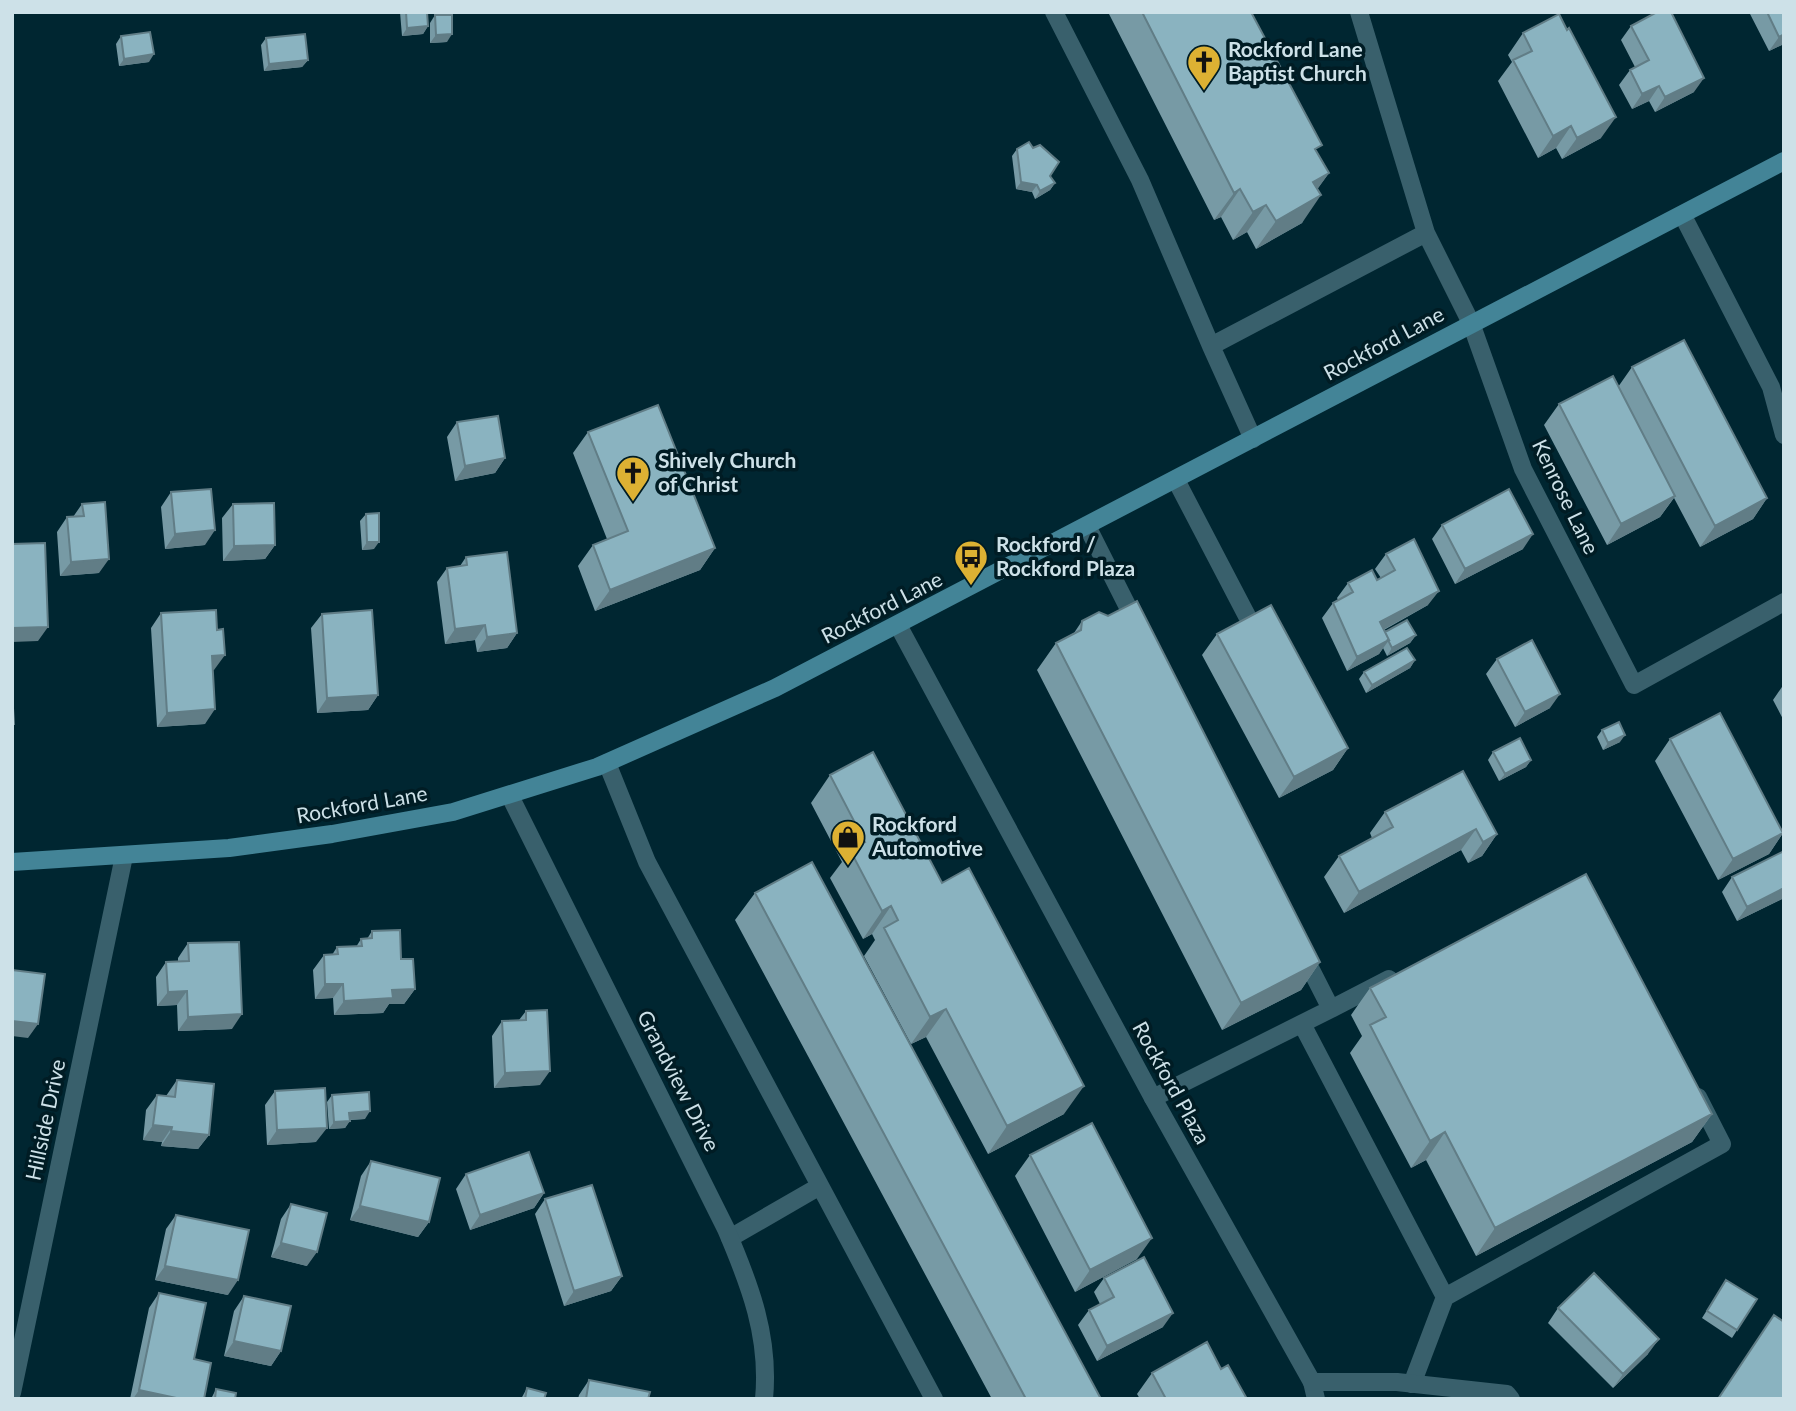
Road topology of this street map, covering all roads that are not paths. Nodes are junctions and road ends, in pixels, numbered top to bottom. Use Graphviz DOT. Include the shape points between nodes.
graph roads {
  1 [pos="1054,12"];
  2 [pos="1359,12"];
  3 [pos="1784,161"];
  4 [pos="1683,216"];
  5 [pos="1426,233"];
  6 [pos="1471,323"];
  7 [pos="1211,346"];
  8 [pos="1784,435"];
  9 [pos="1253,439"];
  10 [pos="1176,480"];
  11 [pos="1087,526"];
  12 [pos="1784,602"];
  13 [pos="1247,615"];
  14 [pos="898,625"];
  15 [pos="1143,638"];
  16 [pos="607,763"];
  17 [pos="510,796"];
  18 [pos="124,856"];
  19 [pos="12,862"];
  20 [pos="1293,935"];
  21 [pos="1404,972"];
  22 [pos="1331,1009"];
  23 [pos="1302,1024"];
  24 [pos="1691,1084"];
  25 [pos="1153,1098"];
  26 [pos="820,1186"];
  27 [pos="730,1238"];
  28 [pos="1445,1297"];
  29 [pos="1412,1384"];
  30 [pos="1314,1391"];
  31 [pos="12,1393"];
  32 [pos="764,1399"];
  33 [pos="934,1399"];
  34 [pos="1511,1399"];
  1 -- 7 [label="street" via="1140,180"];
  2 -- 5 [label="street, Kenrose Lane"];
  3 -- 4 [label="main road, Rockford Lane"];
  4 -- 6 [label="main road, Rockford Lane"];
  4 -- 8 [label="street" via="1771,387"];
  5 -- 6 [label="street, Kenrose Lane"];
  5 -- 7 [label="street"];
  6 -- 9 [label="main road, Rockford Lane"];
  6 -- 12 [label="street, Kenrose Lane" via="1523,470 1634,685"];
  7 -- 9 [label="street"];
  9 -- 10 [label="main road, Rockford Lane"];
  10 -- 11 [label="main road, Rockford Lane"];
  10 -- 13 [label="street"];
  11 -- 14 [label="main road, Rockford Lane"];
  11 -- 15 [label="street"];
  14 -- 16 [label="main road, Rockford Lane" via="775,688"];
  14 -- 25 [label="street, Rockford Plaza"];
  16 -- 17 [label="main road, Rockford Lane"];
  16 -- 26 [label="street" via="647,862"];
  17 -- 18 [label="main road, Rockford Lane" via="453,812 332,834"];
  17 -- 27 [label="street, Grandview Drive"];
  18 -- 19 [label="main road, Rockford Lane"];
  18 -- 31 [label="street, Hillside Drive"];
  20 -- 22 [label="street"];
  21 -- 22 [label="street"];
  22 -- 23 [label="street"];
  23 -- 25 [label="street"];
  23 -- 28 [label="street"];
  24 -- 28 [label="street" via="1722,1144"];
  25 -- 30 [label="street, Rockford Plaza"];
  26 -- 27 [label="street"];
  26 -- 33 [label="street"];
  27 -- 32 [label="street, Grandview Drive" via="758,1311 765,1351"];
  28 -- 29 [label="street"];
  29 -- 30 [label="street, Rockford Plaza"];
  29 -- 34 [label="street, Rockford Plaza" via="1507,1394"];
}
